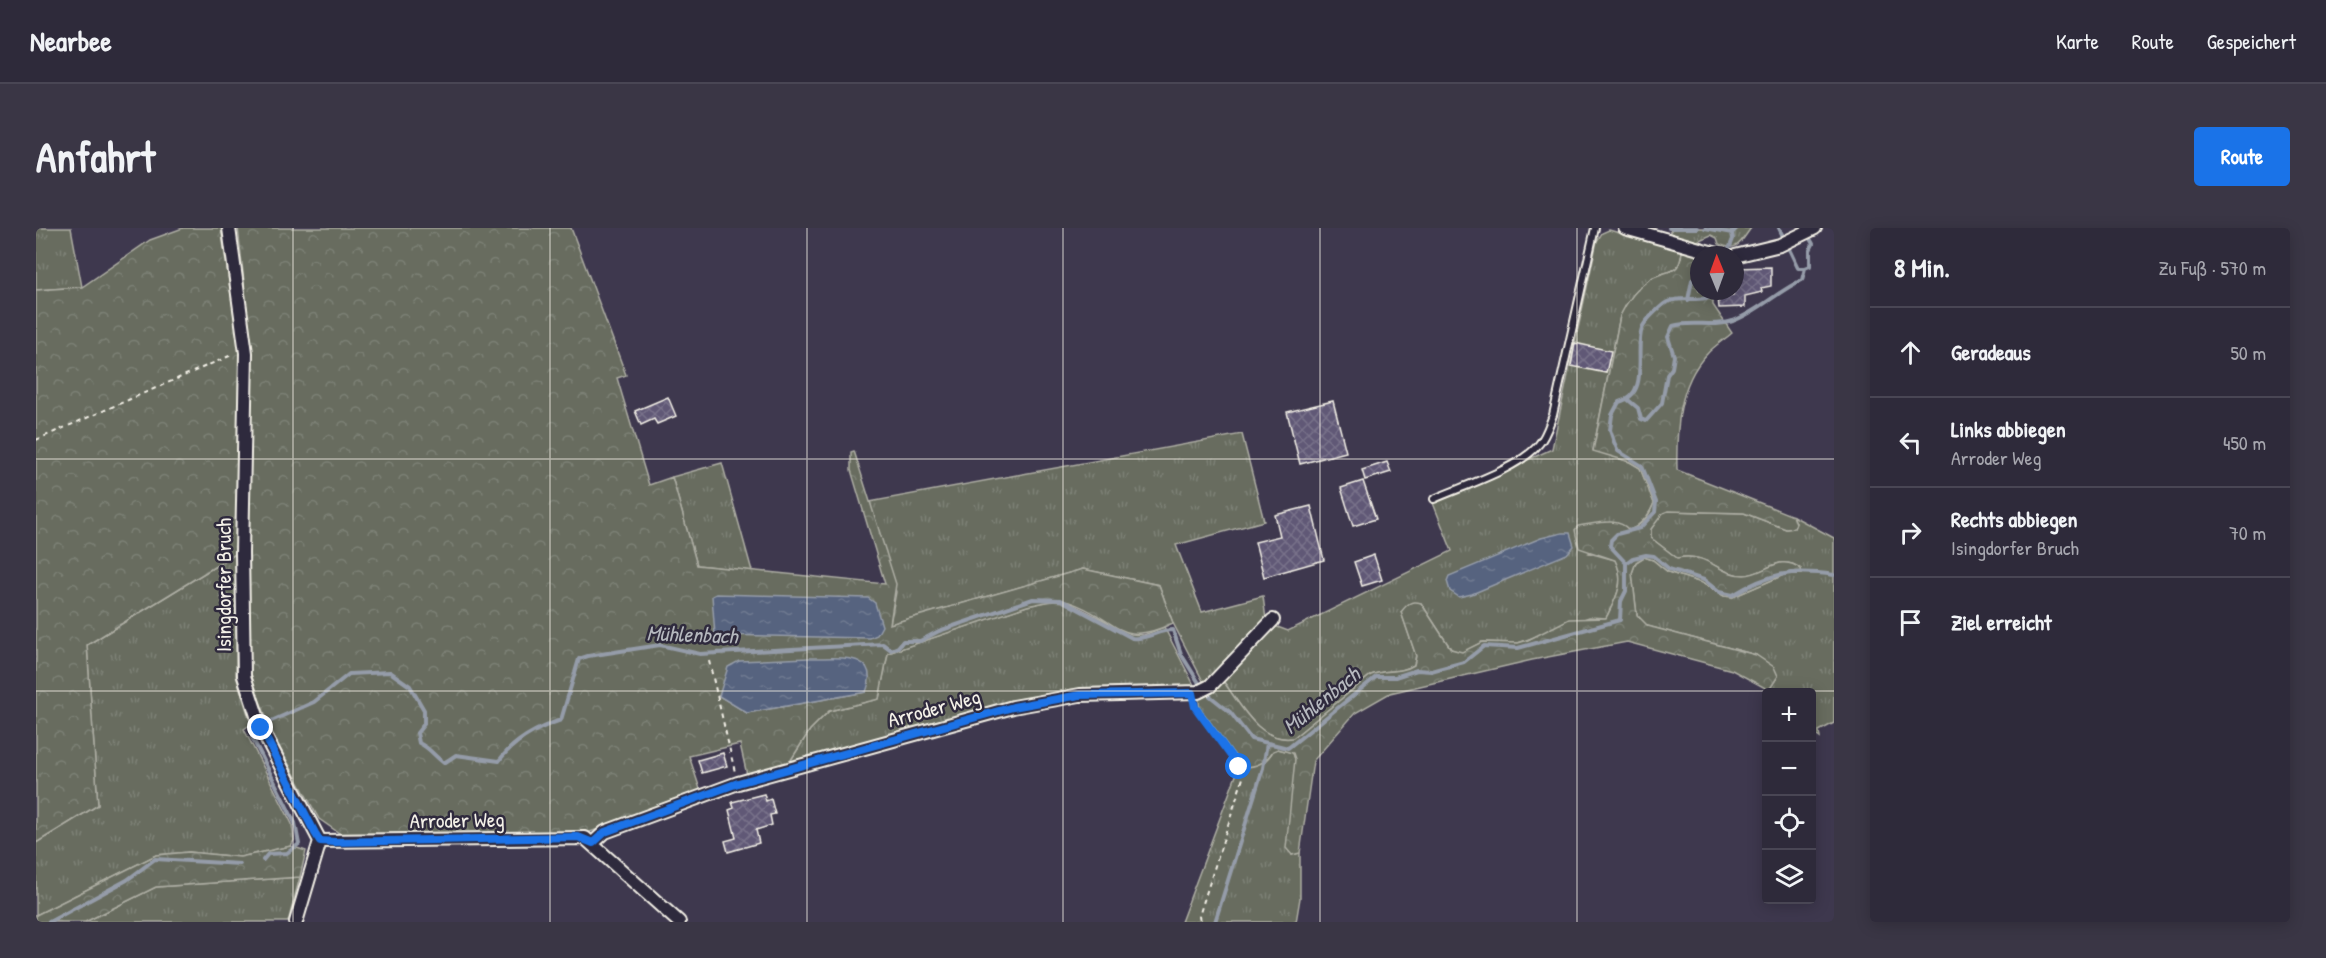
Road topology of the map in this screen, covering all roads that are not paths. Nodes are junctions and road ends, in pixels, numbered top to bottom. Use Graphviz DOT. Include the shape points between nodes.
graph roads {
  1 [pos="229,228"];
  2 [pos="1595,228"];
  3 [pos="1624,228"];
  4 [pos="1815,228"];
  5 [pos="1690,246"];
  6 [pos="1744,254"];
  7 [pos="1434,499"];
  8 [pos="1273,620"];
  9 [pos="320,841"];
  10 [pos="593,843"];
  11 [pos="296,922"];
  12 [pos="679,922"];
  1 -- 9 [label="street, Isingdorfer Bruch" via="246,353 244,676 261,728"];
  2 -- 7 [label="lane" via="1547,431 1522,460"];
  3 -- 5 [label="street"];
  4 -- 6 [label="street" via="1780,244"];
  8 -- 10 [label="street, Arroder Weg" via="1209,686 1192,693 1080,695 1046,700 738,783 605,832"];
  9 -- 10 [label="street, Arroder Weg" via="578,837"];
  9 -- 11 [label="street"];
  10 -- 12 [label="street"];
}
